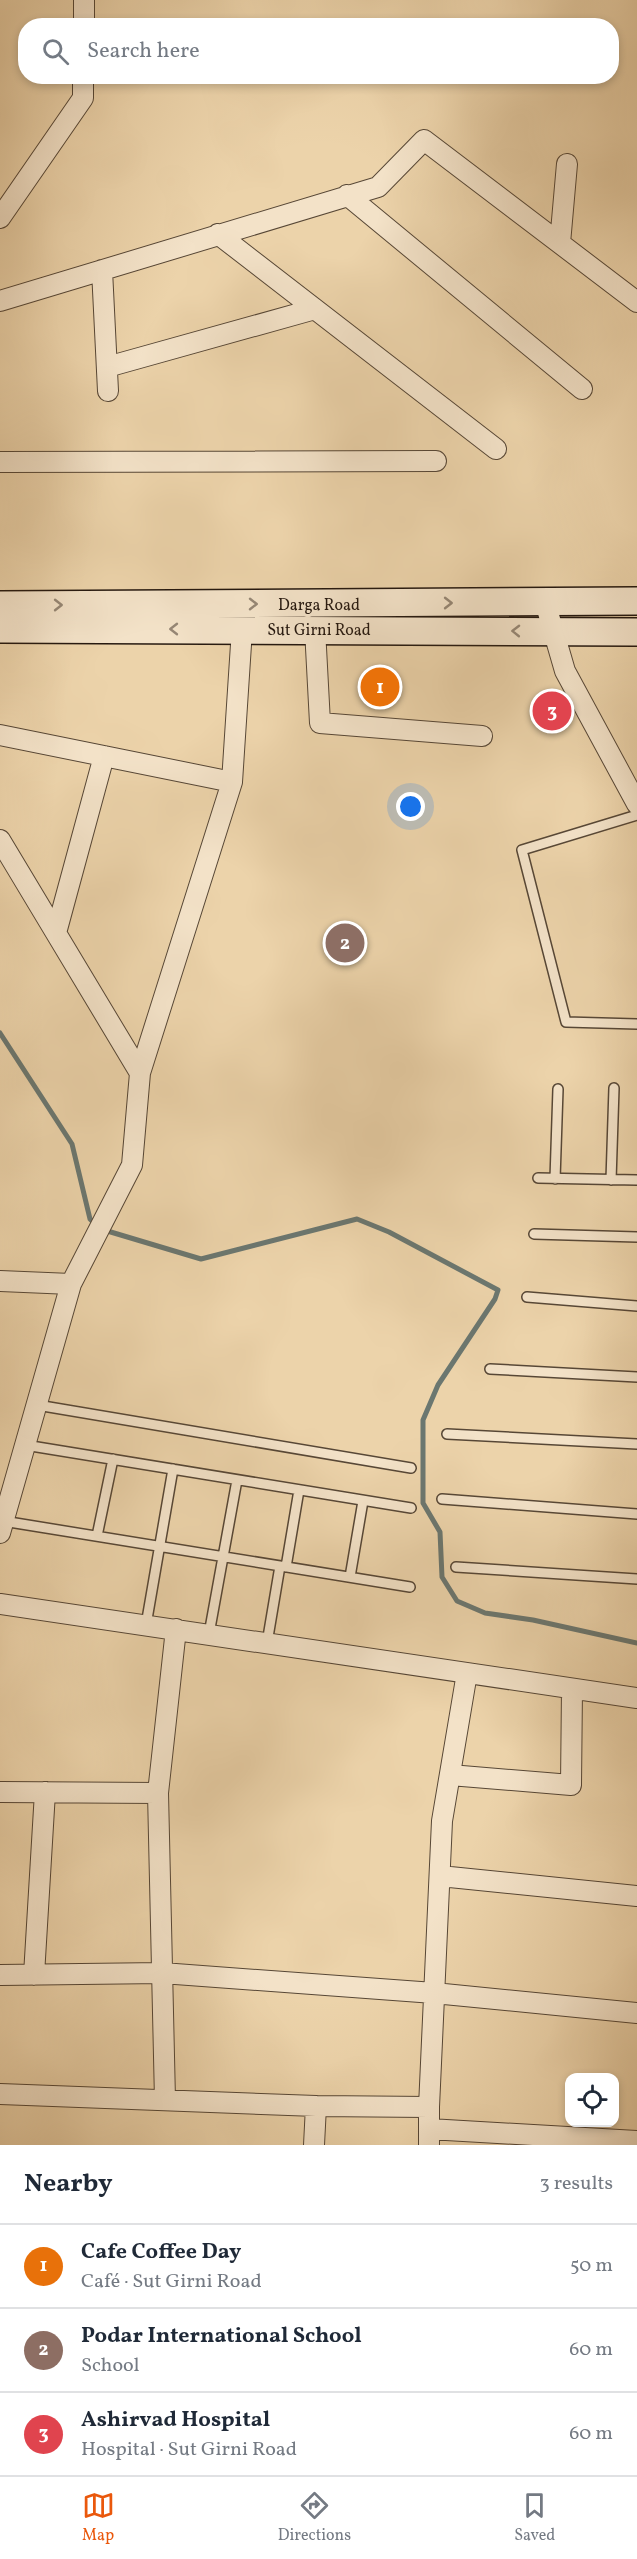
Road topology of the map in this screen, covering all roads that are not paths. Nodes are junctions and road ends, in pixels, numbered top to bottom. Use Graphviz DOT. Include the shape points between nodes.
graph roads {
  1 [pos="84,0"];
  2 [pos="84,18"];
  3 [pos="83,84"];
  4 [pos="567,164"];
  5 [pos="347,195"];
  6 [pos="0,218"];
  7 [pos="218,234"];
  8 [pos="560,243"];
  9 [pos="102,270"];
  10 [pos="0,302"];
  11 [pos="637,302"];
  12 [pos="315,309"];
  13 [pos="107,367"];
  14 [pos="582,389"];
  15 [pos="108,391"];
  16 [pos="496,449"];
  17 [pos="436,461"];
  18 [pos="0,462"];
  19 [pos="637,601"];
  20 [pos="545,602"];
  21 [pos="0,605"];
  22 [pos="0,629"];
  23 [pos="242,629"];
  24 [pos="315,629"];
  25 [pos="554,631"];
  26 [pos="637,632"];
  27 [pos="0,735"];
  28 [pos="482,736"];
  29 [pos="104,756"];
  30 [pos="232,782"];
  31 [pos="637,804"];
  32 [pos="637,815"];
  33 [pos="0,840"];
  34 [pos="56,933"];
  35 [pos="637,1024"];
  36 [pos="140,1073"];
  37 [pos="614,1088"];
  38 [pos="558,1089"];
  39 [pos="538,1178"];
  40 [pos="555,1179"];
  41 [pos="611,1180"];
  42 [pos="637,1180"];
  43 [pos="534,1234"];
  44 [pos="637,1237"];
  45 [pos="0,1281"];
  46 [pos="71,1284"];
  47 [pos="526,1298"];
  48 [pos="637,1306"];
  49 [pos="490,1370"];
  50 [pos="637,1377"];
  51 [pos="37,1405"];
  52 [pos="447,1434"];
  53 [pos="637,1444"];
  54 [pos="25,1445"];
  55 [pos="113,1460"];
  56 [pos="411,1468"];
  57 [pos="172,1469"];
  58 [pos="237,1480"];
  59 [pos="299,1490"];
  60 [pos="442,1499"];
  61 [pos="363,1501"];
  62 [pos="411,1508"];
  63 [pos="637,1514"];
  64 [pos="2,1527"];
  65 [pos="97,1536"];
  66 [pos="159,1546"];
  67 [pos="223,1557"];
  68 [pos="283,1566"];
  69 [pos="456,1567"];
  70 [pos="350,1577"];
  71 [pos="637,1579"];
  72 [pos="410,1587"];
  73 [pos="0,1604"];
  74 [pos="146,1625"];
  75 [pos="176,1629"];
  76 [pos="209,1634"];
  77 [pos="267,1642"];
  78 [pos="467,1673"];
  79 [pos="572,1689"];
  80 [pos="637,1698"];
  81 [pos="450,1775"];
  82 [pos="0,1792"];
  83 [pos="45,1792"];
  84 [pos="158,1793"];
  85 [pos="440,1876"];
  86 [pos="637,1896"];
  87 [pos="162,1973"];
  88 [pos="0,1975"];
  89 [pos="34,1975"];
  90 [pos="434,1993"];
  91 [pos="637,2013"];
  92 [pos="0,2094"];
  93 [pos="165,2100"];
  94 [pos="316,2106"];
  95 [pos="429,2107"];
  96 [pos="429,2137"];
  97 [pos="637,2141"];
  98 [pos="314,2145"];
  1 -- 2 [label="street"];
  3 -- 6 [label="street" via="83,98"];
  4 -- 8 [label="street"];
  5 -- 7 [label="street"];
  5 -- 8 [label="street" via="378,187 424,140"];
  5 -- 14 [label="street"];
  7 -- 9 [label="street"];
  7 -- 12 [label="street"];
  8 -- 11 [label="street"];
  9 -- 10 [label="street"];
  9 -- 13 [label="street"];
  12 -- 13 [label="street"];
  12 -- 16 [label="street"];
  13 -- 15 [label="street"];
  17 -- 18 [label="street"];
  19 -- 20 [label="main road, Darga Road"];
  21 -- 20 [label="main road, Darga Road, one-way"];
  20 -- 25 [label="street"];
  23 -- 22 [label="main road, Sut Girni Road, one-way"];
  23 -- 24 [label="main road, Sut Girni Road"];
  23 -- 30 [label="street"];
  25 -- 24 [label="main road, Sut Girni Road, one-way"];
  24 -- 28 [label="street" via="320,723"];
  25 -- 26 [label="main road, Sut Girni Road"];
  25 -- 31 [label="street" via="565,671"];
  27 -- 29 [label="street"];
  29 -- 30 [label="street"];
  29 -- 34 [label="street"];
  30 -- 36 [label="street"];
  32 -- 35 [label="lane" via="522,850 566,1022"];
  33 -- 34 [label="street"];
  34 -- 36 [label="street"];
  36 -- 46 [label="street" via="132,1165"];
  37 -- 41 [label="lane"];
  38 -- 40 [label="lane"];
  39 -- 40 [label="lane"];
  40 -- 41 [label="lane"];
  41 -- 42 [label="lane"];
  43 -- 44 [label="lane"];
  45 -- 46 [label="street"];
  46 -- 51 [label="street"];
  47 -- 48 [label="lane"];
  49 -- 50 [label="lane"];
  51 -- 54 [label="street"];
  51 -- 56 [label="lane"];
  52 -- 53 [label="lane"];
  54 -- 55 [label="lane"];
  54 -- 64 [label="street"];
  55 -- 57 [label="lane"];
  55 -- 65 [label="lane"];
  57 -- 58 [label="lane"];
  57 -- 66 [label="lane"];
  58 -- 59 [label="lane"];
  58 -- 67 [label="lane"];
  59 -- 61 [label="lane"];
  59 -- 68 [label="lane"];
  60 -- 63 [label="lane"];
  61 -- 62 [label="lane"];
  61 -- 70 [label="lane"];
  64 -- 65 [label="lane"];
  65 -- 66 [label="lane"];
  66 -- 67 [label="lane"];
  66 -- 74 [label="lane"];
  67 -- 68 [label="lane"];
  67 -- 76 [label="lane"];
  68 -- 70 [label="lane"];
  68 -- 77 [label="lane"];
  69 -- 71 [label="lane"];
  70 -- 72 [label="lane"];
  73 -- 74 [label="street"];
  74 -- 75 [label="street"];
  75 -- 76 [label="street"];
  75 -- 84 [label="street"];
  76 -- 77 [label="street"];
  77 -- 78 [label="street"];
  78 -- 79 [label="street"];
  78 -- 81 [label="street"];
  79 -- 80 [label="street"];
  79 -- 81 [label="street" via="571,1785"];
  81 -- 85 [label="street" via="442,1821"];
  82 -- 83 [label="street"];
  83 -- 84 [label="street"];
  83 -- 89 [label="street"];
  84 -- 87 [label="street"];
  85 -- 86 [label="street"];
  85 -- 90 [label="street"];
  87 -- 89 [label="street"];
  87 -- 90 [label="street"];
  87 -- 93 [label="street"];
  88 -- 89 [label="street"];
  90 -- 91 [label="street"];
  90 -- 95 [label="street"];
  92 -- 93 [label="street"];
  93 -- 94 [label="street"];
  94 -- 95 [label="street"];
  94 -- 98 [label="street"];
  95 -- 96 [label="street"];
  96 -- 97 [label="street"];
}
